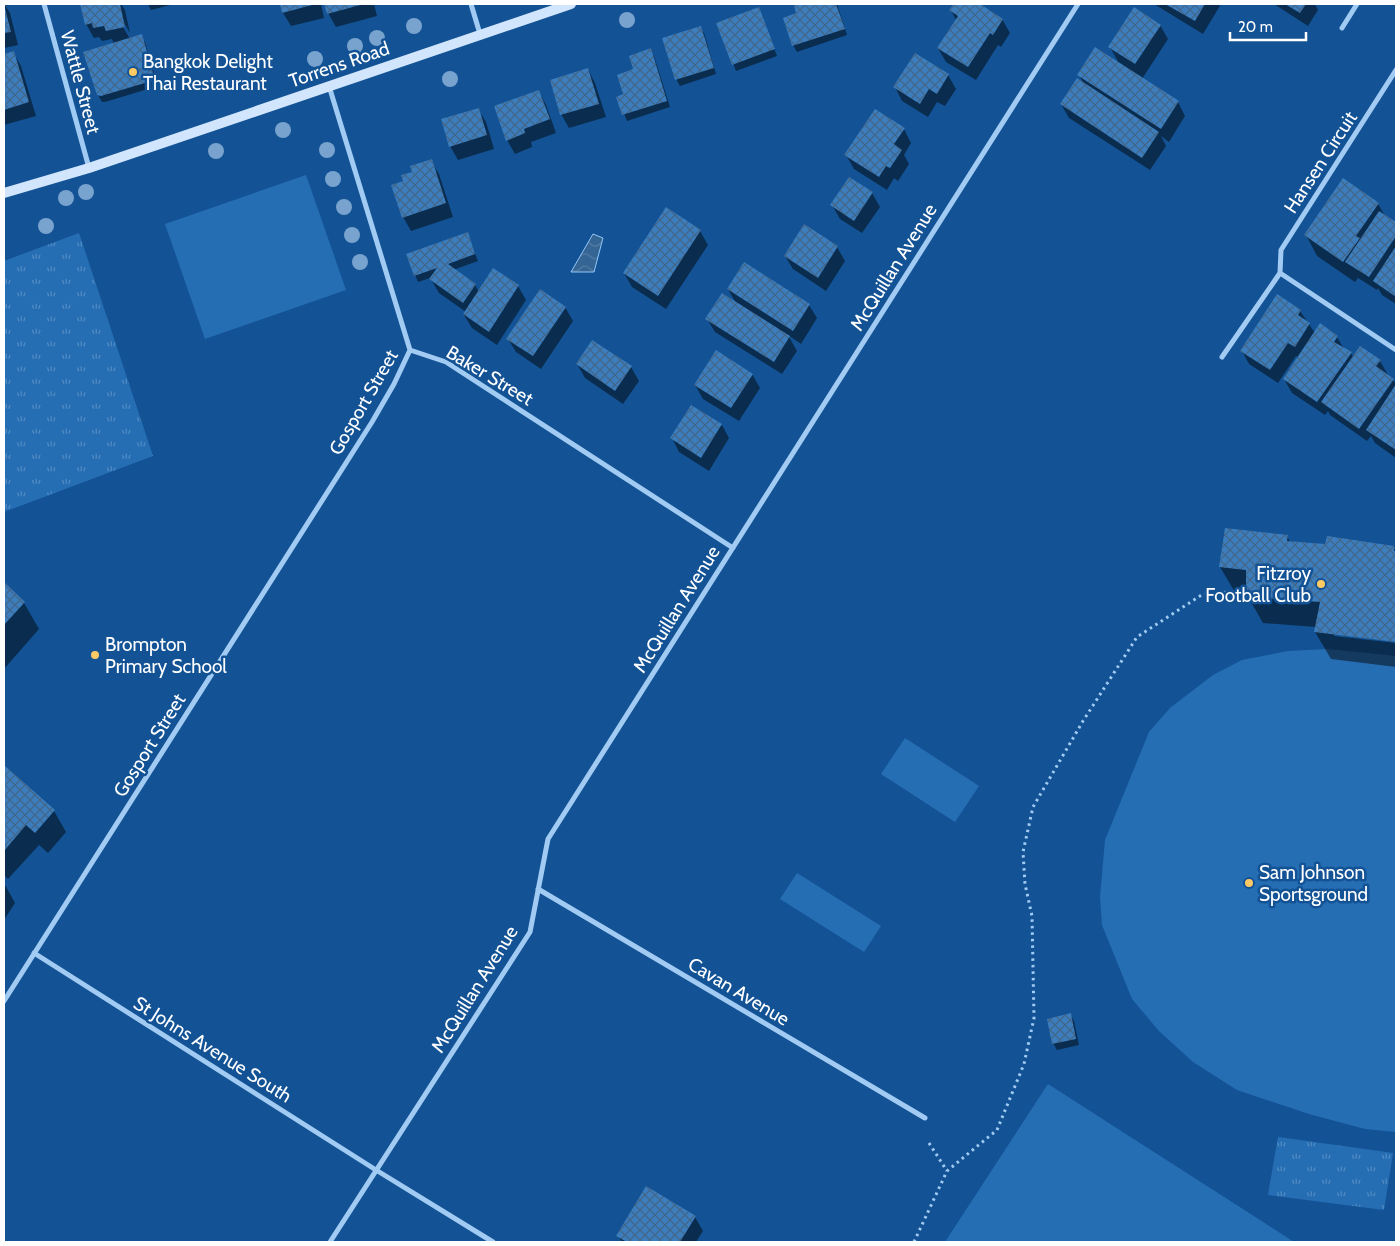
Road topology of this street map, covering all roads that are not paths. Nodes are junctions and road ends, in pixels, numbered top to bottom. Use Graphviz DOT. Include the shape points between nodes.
graph roads {
  1 [pos="44,4"];
  2 [pos="471,4"];
  3 [pos="571,4"];
  4 [pos="1078,4"];
  5 [pos="1357,4"];
  6 [pos="1342,28"];
  7 [pos="480,34"];
  8 [pos="1396,70"];
  9 [pos="329,86"];
  10 [pos="89,168"];
  11 [pos="4,193"];
  12 [pos="1280,272"];
  13 [pos="410,350"];
  14 [pos="1396,350"];
  15 [pos="1222,357"];
  16 [pos="733,548"];
  17 [pos="538,889"];
  18 [pos="34,953"];
  19 [pos="4,1001"];
  20 [pos="925,1118"];
  21 [pos="376,1170"];
  22 [pos="330,1242"];
  23 [pos="493,1242"];
  1 -- 10 [label="street, Wattle Street"];
  2 -- 7 [label="street"];
  3 -- 7 [label="main road, Torrens Road"];
  4 -- 16 [label="street, McQuillan Avenue"];
  5 -- 6 [label="street"];
  7 -- 9 [label="main road, Torrens Road"];
  8 -- 12 [label="street, Hansen Circuit" via="1281,250"];
  9 -- 10 [label="main road, Torrens Road"];
  9 -- 13 [label="street"];
  10 -- 11 [label="main road, Torrens Road"];
  12 -- 14 [label="street"];
  12 -- 15 [label="street, Hansen Circuit"];
  13 -- 16 [label="street, Baker Street" via="446,362"];
  13 -- 18 [label="street, Gosport Street" via="372,422"];
  16 -- 17 [label="street, McQuillan Avenue" via="548,839"];
  17 -- 20 [label="street, Cavan Avenue"];
  17 -- 21 [label="street, McQuillan Avenue" via="530,932"];
  18 -- 19 [label="street, Gosport Street"];
  18 -- 21 [label="street, St Johns Avenue South"];
  21 -- 22 [label="street, McQuillan Avenue"];
  21 -- 23 [label="street, St Johns Avenue South"];
}
